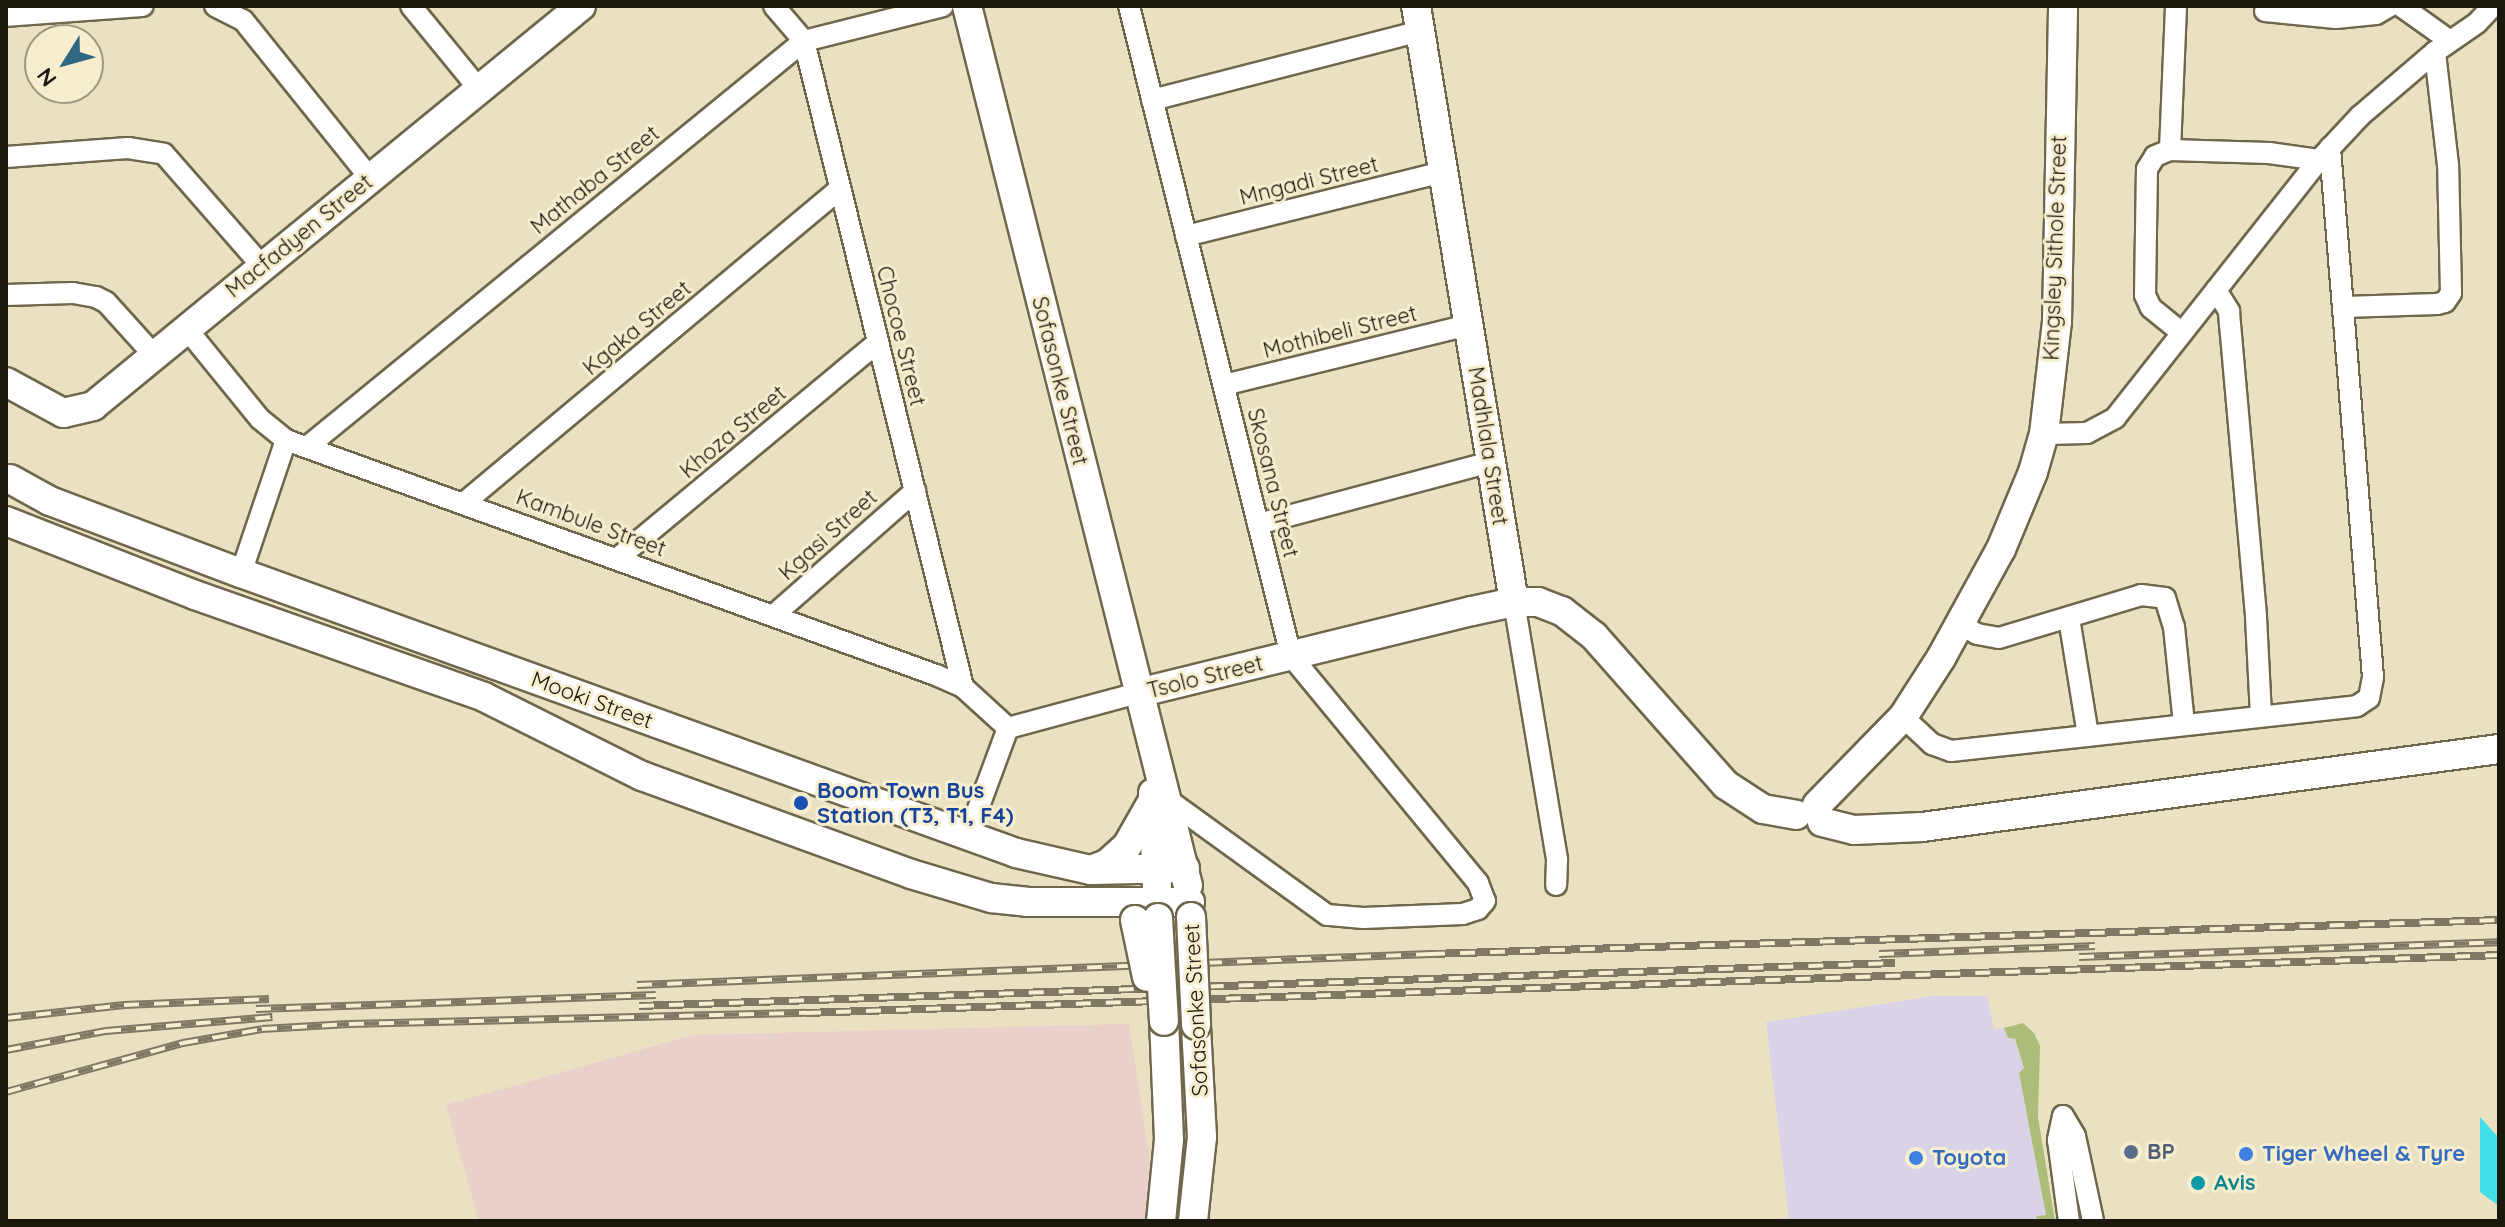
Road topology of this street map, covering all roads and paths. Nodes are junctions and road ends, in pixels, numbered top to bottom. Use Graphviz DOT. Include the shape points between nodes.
graph roads {
  1 [pos="143,6"];
  2 [pos="215,6"];
  3 [pos="411,6"];
  4 [pos="581,6"];
  5 [pos="774,6"];
  6 [pos="943,6"];
  7 [pos="967,6"];
  8 [pos="1129,6"];
  9 [pos="2063,6"];
  10 [pos="2176,6"];
  11 [pos="2390,6"];
  12 [pos="2401,6"];
  13 [pos="2493,6"];
  14 [pos="2265,11"];
  15 [pos="6,16"];
  16 [pos="1418,19"];
  17 [pos="804,41"];
  18 [pos="2442,47"];
  19 [pos="479,89"];
  20 [pos="1152,100"];
  21 [pos="2170,150"];
  22 [pos="2324,154"];
  23 [pos="6,157"];
  24 [pos="1443,172"];
  25 [pos="370,178"];
  26 [pos="840,189"];
  27 [pos="1186,236"];
  28 [pos="262,266"];
  29 [pos="2216,290"];
  30 [pos="6,295"];
  31 [pos="2344,307"];
  32 [pos="1468,325"];
  33 [pos="186,328"];
  34 [pos="2182,333"];
  35 [pos="878,342"];
  36 [pos="153,354"];
  37 [pos="6,382"];
  38 [pos="1224,385"];
  39 [pos="2044,434"];
  40 [pos="286,440"];
  41 [pos="307,447"];
  42 [pos="1491,462"];
  43 [pos="13,475"];
  44 [pos="915,491"];
  45 [pos="464,503"];
  46 [pos="6,510"];
  47 [pos="6,521"];
  48 [pos="1258,524"];
  49 [pos="6,535"];
  50 [pos="618,558"];
  51 [pos="102,560"];
  52 [pos="241,573"];
  53 [pos="1514,602"];
  54 [pos="774,615"];
  55 [pos="2069,618"];
  56 [pos="1962,625"];
  57 [pos="1291,656"];
  58 [pos="963,687"];
  59 [pos="1138,693"];
  60 [pos="2261,715"];
  61 [pos="1903,717"];
  62 [pos="2184,723"];
  63 [pos="1008,728"];
  64 [pos="2088,735"];
  65 [pos="2499,749"];
  66 [pos="1160,799"];
  67 [pos="1811,814"];
  68 [pos="968,836"];
  69 [pos="1091,870"];
  70 [pos="1171,870"];
  71 [pos="1556,885"];
  72 [pos="1191,909"];
  73 [pos="1144,911"];
  74 [pos="1161,1221"];
  75 [pos="1193,1221"];
  76 [pos="2069,1221"];
  77 [pos="2093,1221"];
  1 -- 15 [label="street"];
  2 -- 25 [label="street" via="243,20"];
  3 -- 19 [label="street"];
  4 -- 19 [label="main road, Macfadyen Street"];
  5 -- 17 [label="street, Chocoe Street"];
  6 -- 17 [label="street, Mathaba Street"];
  7 -- 59 [label="main road, Sofasonke Street"];
  8 -- 20 [label="street, Skosana Street"];
  9 -- 39 [label="main road, Kingsley Sithole Street" via="2057,322"];
  10 -- 21 [label="street"];
  11 -- 14 [label="street" via="2376,14 2336,18"];
  12 -- 18 [label="street"];
  13 -- 18 [label="street"];
  16 -- 20 [label="street"];
  16 -- 24 [label="main road, Madhlala Street"];
  17 -- 26 [label="street, Chocoe Street"];
  17 -- 41 [label="street, Mathaba Street"];
  18 -- 22 [label="street"];
  18 -- 31 [label="street" via="2451,293 2437,304"];
  19 -- 25 [label="main road, Macfadyen Street"];
  20 -- 27 [label="street, Skosana Street"];
  21 -- 22 [label="street"];
  21 -- 34 [label="street" via="2155,156 2147,169 2144,288 2151,308"];
  22 -- 29 [label="street"];
  22 -- 31 [label="street"];
  23 -- 28 [label="street" via="128,148 164,154"];
  24 -- 27 [label="street, Mngadi Street"];
  24 -- 32 [label="main road, Madhlala Street"];
  25 -- 28 [label="main road, Macfadyen Street"];
  26 -- 35 [label="street, Chocoe Street"];
  26 -- 45 [label="street, Kgaka Street"];
  27 -- 38 [label="street, Skosana Street"];
  28 -- 33 [label="main road, Macfadyen Street"];
  29 -- 34 [label="street"];
  29 -- 60 [label="street" via="2229,311"];
  30 -- 36 [label="street" via="96,297"];
  31 -- 60 [label="street" via="2372,692 2357,706"];
  32 -- 38 [label="street, Mothibeli Street"];
  32 -- 42 [label="main road, Madhlala Street"];
  33 -- 36 [label="main road, Macfadyen Street"];
  33 -- 40 [label="street, Kambule Street" via="260,419"];
  34 -- 39 [label="street" via="2107,425 2087,433"];
  35 -- 44 [label="street, Chocoe Street"];
  35 -- 50 [label="street, Khoza Street"];
  36 -- 37 [label="main road, Macfadyen Street" via="93,406 78,412 63,413"];
  38 -- 48 [label="street, Skosana Street"];
  39 -- 56 [label="main road, Kingsley Sithole Street" via="2013,522"];
  40 -- 41 [label="street, Kambule Street"];
  40 -- 52 [label="street"];
  41 -- 45 [label="street, Kambule Street"];
  42 -- 48 [label="street"];
  42 -- 53 [label="main road, Madhlala Street"];
  43 -- 46 [label="main road"];
  43 -- 52 [label="main road, Mooki Street"];
  44 -- 54 [label="street, Kgasi Street"];
  44 -- 58 [label="street, Chocoe Street"];
  45 -- 50 [label="street, Kambule Street"];
  47 -- 51 [label="main road, Mooki Street"];
  48 -- 57 [label="street, Skosana Street"];
  49 -- 51 [label="main road, Mooki Street"];
  50 -- 54 [label="street, Kambule Street"];
  51 -- 73 [label="main road, Mooki Street" via="484,697 642,776 911,874 991,898"];
  52 -- 68 [label="main road, Mooki Street"];
  53 -- 57 [label="main road, Tsolo Street"];
  53 -- 67 [label="main road" via="1538,602 1576,619 1726,785 1763,809"];
  53 -- 71 [label="street, Madhlala Street" via="1557,860"];
  54 -- 58 [label="street, Kambule Street"];
  55 -- 56 [label="street" via="1999,638"];
  55 -- 62 [label="street" via="2141,595 2165,598 2174,627"];
  55 -- 64 [label="street"];
  56 -- 61 [label="main road, Kingsley Sithole Street"];
  57 -- 59 [label="main road, Tsolo Street"];
  57 -- 66 [label="street, Skosana Street" via="1478,883 1485,901 1478,909 1363,918 1327,915"];
  58 -- 63 [label="street, Kambule Street"];
  59 -- 63 [label="street, Tsolo Street"];
  59 -- 66 [label="main road, Sofasonke Street"];
  60 -- 62 [label="street"];
  61 -- 64 [label="street" via="1945,751"];
  61 -- 67 [label="main road, Kingsley Sithole Street"];
  62 -- 64 [label="street"];
  63 -- 68 [label="street"];
  65 -- 67 [label="main road" via="1922,827 1854,830"];
  66 -- 69 [label="main road" via="1127,846"];
  66 -- 70 [label="main road, Sofasonke Street"];
  68 -- 69 [label="main road, Mooki Street"];
  69 -- 70 [label="main road, Mooki Street"];
  70 -- 72 [label="main road, Sofasonke Street"];
  70 -- 73 [label="main road, Sofasonke Street"];
  72 -- 73 [label="main road, Mooki Street"];
  72 -- 75 [label="main road, Sofasonke Street, bridge" via="1202,1137"];
  73 -- 74 [label="main road, Sofasonke Street, bridge" via="1165,1063 1168,1171"];
  76 -- 77 [label="street" via="2058,1140 2063,1116 2075,1136"];
}
